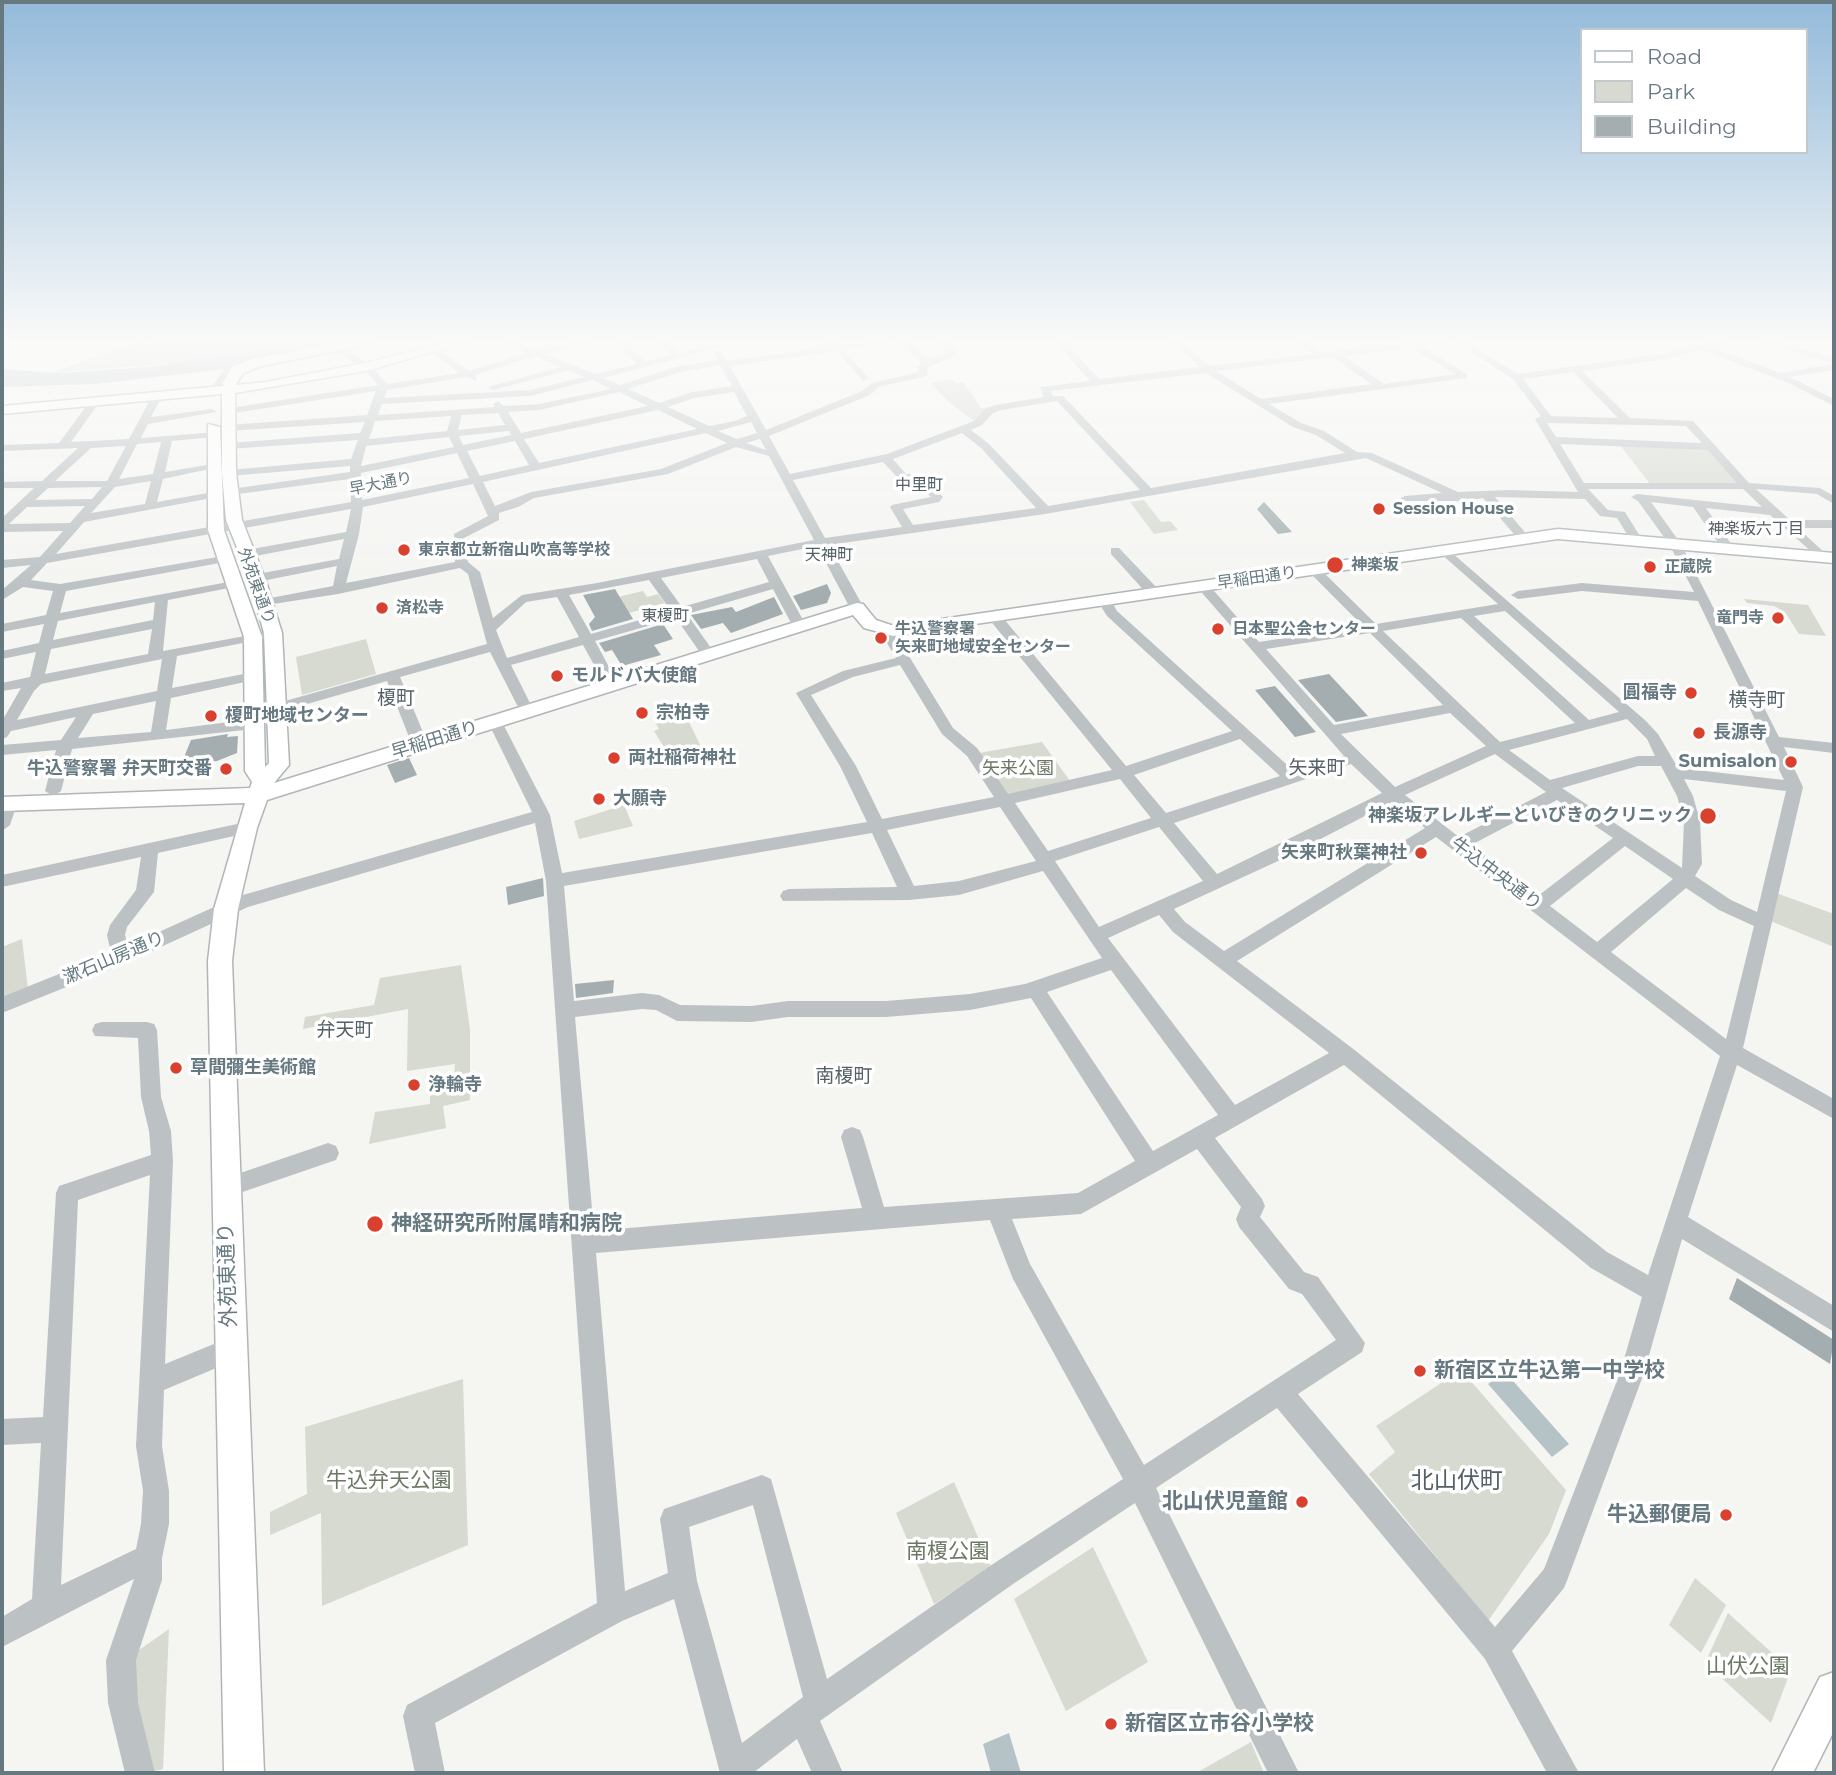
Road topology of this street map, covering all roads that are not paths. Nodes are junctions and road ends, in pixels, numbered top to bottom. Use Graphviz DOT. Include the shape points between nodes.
graph roads {
  1 [pos="79,424"];
  2 [pos="144,424"];
  3 [pos="213,424"];
  4 [pos="228,424"];
  5 [pos="286,424"];
  6 [pos="331,424"];
  7 [pos="370,424"];
  8 [pos="454,424"];
  9 [pos="511,424"];
  10 [pos="578,424"];
  11 [pos="585,424"];
  12 [pos="694,424"];
  13 [pos="722,424"];
  14 [pos="757,424"];
  15 [pos="793,424"];
  16 [pos="975,424"];
  17 [pos="1084,424"];
  18 [pos="1295,424"];
  19 [pos="1543,424"];
  20 [pos="1690,424"];
  21 [pos="228,428"];
  22 [pos="703,428"];
  23 [pos="962,428"];
  24 [pos="515,432"];
  25 [pos="213,433"];
  26 [pos="452,433"];
  27 [pos="592,433"];
  28 [pos="762,433"];
  29 [pos="167,437"];
  30 [pos="365,439"];
  31 [pos="1552,440"];
  32 [pos="136,441"];
  33 [pos="281,442"];
  34 [pos="736,443"];
  35 [pos="63,445"];
  36 [pos="88,445"];
  37 [pos="229,446"];
  38 [pos="1711,447"];
  39 [pos="2,448"];
  40 [pos="603,448"];
  41 [pos="461,449"];
  42 [pos="317,452"];
  43 [pos="773,453"];
  44 [pos="1355,455"];
  45 [pos="885,457"];
  46 [pos="575,459"];
  47 [pos="535,464"];
  48 [pos="213,467"];
  49 [pos="266,469"];
  50 [pos="355,470"];
  51 [pos="229,473"];
  52 [pos="157,477"];
  53 [pos="475,477"];
  54 [pos="787,478"];
  55 [pos="589,483"];
  56 [pos="1833,483"];
  57 [pos="45,484"];
  58 [pos="111,484"];
  59 [pos="2,485"];
  60 [pos="1746,486"];
  61 [pos="1148,491"];
  62 [pos="1583,491"];
  63 [pos="1820,491"];
  64 [pos="231,492"];
  65 [pos="213,495"];
  66 [pos="1486,495"];
  67 [pos="1461,498"];
  68 [pos="1642,498"];
  69 [pos="1405,499"];
  70 [pos="1834,501"];
  71 [pos="95,502"];
  72 [pos="357,502"];
  73 [pos="23,504"];
  74 [pos="1698,505"];
  75 [pos="150,506"];
  76 [pos="1045,510"];
  77 [pos="492,512"];
  78 [pos="1776,512"];
  79 [pos="77,523"];
  80 [pos="1788,524"];
  81 [pos="1834,524"];
  82 [pos="225,525"];
  83 [pos="2,526"];
  84 [pos="909,529"];
  85 [pos="353,534"];
  86 [pos="1523,537"];
  87 [pos="1637,541"];
  88 [pos="821,542"];
  89 [pos="137,544"];
  90 [pos="1675,544"];
  91 [pos="1727,548"];
  92 [pos="1444,550"];
  93 [pos="1115,551"];
  94 [pos="245,554"];
  95 [pos="761,554"];
  96 [pos="2,556"];
  97 [pos="47,556"];
  98 [pos="1828,557"];
  99 [pos="225,558"];
  100 [pos="346,561"];
  101 [pos="2,564"];
  102 [pos="462,564"];
  103 [pos="1313,569"];
  104 [pos="132,575"];
  105 [pos="652,575"];
  106 [pos="257,578"];
  107 [pos="21,583"];
  108 [pos="234,583"];
  109 [pos="777,584"];
  110 [pos="1202,586"];
  111 [pos="60,588"];
  112 [pos="338,590"];
  113 [pos="1154,593"];
  114 [pos="562,594"];
  115 [pos="1518,595"];
  116 [pos="2,596"];
  117 [pos="162,597"];
  118 [pos="1702,597"];
  119 [pos="1104,600"];
  120 [pos="265,603"];
  121 [pos="1507,607"];
  122 [pos="857,608"];
  123 [pos="677,613"];
  124 [pos="1464,614"];
  125 [pos="994,617"];
  126 [pos="52,618"];
  127 [pos="796,620"];
  128 [pos="159,623"];
  129 [pos="2,628"];
  130 [pos="1370,628"];
  131 [pos="488,630"];
  132 [pos="886,631"];
  133 [pos="273,633"];
  134 [pos="253,637"];
  135 [pos="587,639"];
  136 [pos="45,646"];
  137 [pos="494,646"];
  138 [pos="1255,647"];
  139 [pos="704,648"];
  140 [pos="2,655"];
  141 [pos="162,655"];
  142 [pos="904,660"];
  143 [pos="503,663"];
  144 [pos="254,676"];
  145 [pos="392,676"];
  146 [pos="608,678"];
  147 [pos="36,681"];
  148 [pos="2,687"];
  149 [pos="164,694"];
  150 [pos="524,705"];
  151 [pos="276,708"];
  152 [pos="1453,708"];
  153 [pos="88,710"];
  154 [pos="1630,713"];
  155 [pos="495,722"];
  156 [pos="1584,723"];
  157 [pos="253,724"];
  158 [pos="3,730"];
  159 [pos="1330,731"];
  160 [pos="1245,732"];
  161 [pos="158,736"];
  162 [pos="417,737"];
  163 [pos="1773,741"];
  164 [pos="65,746"];
  165 [pos="1496,748"];
  166 [pos="1834,748"];
  167 [pos="2,750"];
  168 [pos="1354,758"];
  169 [pos="1670,767"];
  170 [pos="1122,773"];
  171 [pos="1292,778"];
  172 [pos="1795,787"];
  173 [pos="260,789"];
  174 [pos="1551,790"];
  175 [pos="53,791"];
  176 [pos="1394,795"];
  177 [pos="1003,799"];
  178 [pos="4,800"];
  179 [pos="542,815"];
  180 [pos="1163,822"];
  181 [pos="2,825"];
  182 [pos="246,828"];
  183 [pos="879,828"];
  184 [pos="1436,829"];
  185 [pos="1623,838"];
  186 [pos="1457,845"];
  187 [pos="150,849"];
  188 [pos="1045,862"];
  189 [pos="1685,879"];
  190 [pos="2,881"];
  191 [pos="555,881"];
  192 [pos="1215,884"];
  193 [pos="909,893"];
  194 [pos="789,896"];
  195 [pos="1538,906"];
  196 [pos="1161,907"];
  197 [pos="226,909"];
  198 [pos="1762,922"];
  199 [pos="1096,936"];
  200 [pos="1598,952"];
  201 [pos="121,957"];
  202 [pos="1114,961"];
  203 [pos="1223,961"];
  204 [pos="1035,989"];
  205 [pos="2,1005"];
  206 [pos="567,1010"];
  207 [pos="102,1030"];
  208 [pos="1345,1054"];
  209 [pos="1731,1054"];
  210 [pos="1834,1110"];
  211 [pos="1232,1118"];
  212 [pos="852,1137"];
  213 [pos="1201,1137"];
  214 [pos="328,1153"];
  215 [pos="162,1161"];
  216 [pos="1150,1165"];
  217 [pos="225,1188"];
  218 [pos="997,1210"];
  219 [pos="876,1217"];
  220 [pos="1675,1222"];
  221 [pos="583,1243"];
  222 [pos="1654,1291"];
  223 [pos="1834,1320"];
  224 [pos="231,1349"];
  225 [pos="153,1382"];
  226 [pos="1278,1390"];
  227 [pos="55,1429"];
  228 [pos="2,1432"];
  229 [pos="1139,1482"];
  230 [pos="148,1558"];
  231 [pos="683,1581"];
  232 [pos="46,1606"];
  233 [pos="612,1611"];
  234 [pos="2,1633"];
  235 [pos="1495,1649"];
  236 [pos="1834,1691"];
  237 [pos="811,1709"];
  238 [pos="140,1773"];
  239 [pos="244,1773"];
  240 [pos="430,1773"];
  241 [pos="828,1773"];
  242 [pos="1284,1773"];
  243 [pos="1564,1773"];
  244 [pos="1792,1773"];
  1 -- 35 [label="street"];
  2 -- 32 [label="street"];
  3 -- 25 [label="main road, 外苑東通り"];
  4 -- 21 [label="main road, 外苑東通り"];
  5 -- 21 [label="street"];
  5 -- 33 [label="street"];
  6 -- 42 [label="street"];
  7 -- 30 [label="street"];
  8 -- 26 [label="street"];
  9 -- 24 [label="street"];
  10 -- 24 [label="street"];
  11 -- 27 [label="street"];
  12 -- 22 [label="street"];
  13 -- 22 [label="street, 早大通り"];
  14 -- 28 [label="street"];
  15 -- 28 [label="street"];
  16 -- 23 [label="street"];
  17 -- 61 [label="street"];
  18 -- 44 [label="street"];
  19 -- 31 [label="street"];
  20 -- 38 [label="street"];
  21 -- 37 [label="main road, 外苑東通り"];
  22 -- 34 [label="street"];
  22 -- 40 [label="street, 早大通り"];
  23 -- 45 [label="street"];
  23 -- 76 [label="street"];
  24 -- 26 [label="street"];
  24 -- 41 [label="street"];
  24 -- 47 [label="street"];
  25 -- 29 [label="street"];
  25 -- 48 [label="main road, 外苑東通り"];
  26 -- 30 [label="street"];
  26 -- 41 [label="street"];
  28 -- 34 [label="street"];
  28 -- 43 [label="street"];
  29 -- 32 [label="street"];
  29 -- 52 [label="street"];
  30 -- 42 [label="street"];
  30 -- 50 [label="street"];
  31 -- 38 [label="street"];
  31 -- 62 [label="street"];
  32 -- 36 [label="street"];
  32 -- 58 [label="street"];
  33 -- 37 [label="street"];
  33 -- 42 [label="street"];
  33 -- 49 [label="street"];
  34 -- 43 [label="street"];
  34 -- 55 [label="street" via="664,472"];
  35 -- 36 [label="street"];
  35 -- 39 [label="street"];
  36 -- 57 [label="street"];
  37 -- 51 [label="main road, 外苑東通り"];
  38 -- 60 [label="street"];
  40 -- 46 [label="street, 早大通り"];
  40 -- 47 [label="street, 早大通り"];
  41 -- 50 [label="street"];
  41 -- 53 [label="street"];
  42 -- 49 [label="street"];
  42 -- 50 [label="street"];
  43 -- 54 [label="street"];
  44 -- 61 [label="street"];
  44 -- 67 [label="street" via="1368,455"];
  45 -- 54 [label="street"];
  45 -- 84 [label="street" via="903,477 917,477 937,497 896,506"];
  46 -- 47 [label="street, 早大通り"];
  46 -- 55 [label="street"];
  47 -- 53 [label="street, 早大通り"];
  48 -- 52 [label="street"];
  48 -- 65 [label="main road, 外苑東通り"];
  49 -- 51 [label="street"];
  50 -- 64 [label="street"];
  50 -- 72 [label="street"];
  51 -- 64 [label="main road, 外苑東通り"];
  52 -- 58 [label="street"];
  52 -- 75 [label="street"];
  53 -- 72 [label="street, 早大通り"];
  53 -- 77 [label="street"];
  54 -- 88 [label="street"];
  55 -- 77 [label="street" via="531,495"];
  56 -- 63 [label="street"];
  57 -- 58 [label="street"];
  57 -- 59 [label="street"];
  57 -- 73 [label="street"];
  58 -- 71 [label="street"];
  60 -- 62 [label="street"];
  60 -- 63 [label="street"];
  60 -- 78 [label="street"];
  61 -- 76 [label="street"];
  62 -- 66 [label="street" via="1559,496"];
  62 -- 68 [label="street"];
  62 -- 87 [label="street" via="1604,513 1621,515"];
  63 -- 70 [label="street"];
  64 -- 82 [label="main road, 外苑東通り"];
  65 -- 75 [label="street"];
  65 -- 82 [label="main road, 外苑東通り"];
  66 -- 67 [label="street"];
  66 -- 86 [label="street"];
  67 -- 69 [label="street"];
  68 -- 74 [label="street"];
  68 -- 90 [label="street"];
  71 -- 73 [label="street"];
  71 -- 79 [label="street"];
  72 -- 82 [label="street, 早大通り"];
  72 -- 85 [label="street"];
  73 -- 83 [label="street"];
  74 -- 78 [label="street"];
  74 -- 91 [label="street"];
  75 -- 79 [label="street"];
  76 -- 84 [label="street"];
  77 -- 102 [label="street" via="495,517 458,537"];
  78 -- 80 [label="street"];
  79 -- 83 [label="street"];
  79 -- 97 [label="street"];
  80 -- 81 [label="street"];
  80 -- 98 [label="street"];
  82 -- 89 [label="street, 早大通り"];
  82 -- 94 [label="main road, 外苑東通り"];
  82 -- 97 [label="street, 早大通り"];
  82 -- 99 [label="main road, 外苑東通り"];
  84 -- 88 [label="street"];
  85 -- 94 [label="street"];
  85 -- 100 [label="street"];
  86 -- 87 [label="main road, 早稲田通り" via="1559,534"];
  86 -- 92 [label="main road, 早稲田通り"];
  87 -- 90 [label="main road, 早稲田通り"];
  88 -- 95 [label="street"];
  88 -- 122 [label="street"];
  89 -- 97 [label="street, 早大通り"];
  89 -- 104 [label="street"];
  90 -- 91 [label="main road, 早稲田通り"];
  90 -- 118 [label="street"];
  91 -- 98 [label="main road, 早稲田通り"];
  92 -- 103 [label="main road, 早稲田通り"];
  92 -- 121 [label="street"];
  93 -- 113 [label="street"];
  94 -- 106 [label="main road, 外苑東通り"];
  95 -- 105 [label="street"];
  95 -- 109 [label="street"];
  96 -- 97 [label="street, 早大通り"];
  97 -- 101 [label="street, 早大通り"];
  97 -- 107 [label="street"];
  99 -- 104 [label="street"];
  99 -- 108 [label="main road, 外苑東通り"];
  100 -- 106 [label="street"];
  100 -- 112 [label="street"];
  102 -- 112 [label="street"];
  102 -- 131 [label="street" via="474,572"];
  103 -- 110 [label="main road, 早稲田通り"];
  103 -- 130 [label="street"];
  104 -- 111 [label="street"];
  105 -- 114 [label="street"];
  105 -- 123 [label="street"];
  106 -- 120 [label="main road, 外苑東通り"];
  107 -- 111 [label="street"];
  107 -- 116 [label="street"];
  108 -- 117 [label="street"];
  108 -- 134 [label="main road, 外苑東通り"];
  109 -- 123 [label="street"];
  109 -- 127 [label="street"];
  110 -- 113 [label="main road, 早稲田通り"];
  110 -- 138 [label="street, 牛込中央通り"];
  111 -- 126 [label="street"];
  112 -- 120 [label="street"];
  113 -- 119 [label="main road, 早稲田通り"];
  114 -- 131 [label="street" via="522,599"];
  114 -- 135 [label="street"];
  115 -- 118 [label="street" via="1582,587"];
  117 -- 126 [label="street"];
  117 -- 128 [label="street"];
  118 -- 163 [label="street"];
  119 -- 125 [label="main road, 早稲田通り"];
  119 -- 160 [label="street"];
  120 -- 133 [label="main road, 外苑東通り"];
  121 -- 124 [label="street"];
  121 -- 154 [label="street"];
  122 -- 127 [label="main road, 早稲田通り" via="832,609"];
  122 -- 132 [label="main road" via="870,624"];
  122 -- 155 [label="main road, 早稲田通り"];
  123 -- 135 [label="street"];
  123 -- 139 [label="street"];
  124 -- 130 [label="street"];
  124 -- 156 [label="street"];
  125 -- 132 [label="main road, 早稲田通り"];
  125 -- 170 [label="street"];
  126 -- 129 [label="street"];
  126 -- 136 [label="street"];
  127 -- 139 [label="main road, 早稲田通り"];
  128 -- 136 [label="street"];
  128 -- 141 [label="street"];
  130 -- 138 [label="street"];
  130 -- 152 [label="street"];
  131 -- 137 [label="street"];
  132 -- 142 [label="street"];
  133 -- 134 [label="street"];
  133 -- 151 [label="main road, 外苑東通り"];
  134 -- 141 [label="street"];
  134 -- 144 [label="main road, 外苑東通り"];
  135 -- 143 [label="street"];
  135 -- 146 [label="street"];
  136 -- 140 [label="street"];
  136 -- 147 [label="street"];
  137 -- 143 [label="street"];
  137 -- 145 [label="street"];
  138 -- 159 [label="street, 牛込中央通り"];
  139 -- 146 [label="main road, 早稲田通り"];
  141 -- 147 [label="street"];
  141 -- 149 [label="street"];
  142 -- 177 [label="street" via="947,731 972,752"];
  142 -- 183 [label="street" via="848,674 803,693"];
  143 -- 150 [label="street"];
  144 -- 149 [label="street"];
  144 -- 157 [label="main road, 外苑東通り"];
  145 -- 151 [label="street"];
  145 -- 162 [label="street"];
  146 -- 150 [label="main road, 早稲田通り"];
  147 -- 148 [label="street"];
  147 -- 158 [label="street"];
  149 -- 153 [label="street"];
  149 -- 161 [label="street"];
  150 -- 162 [label="main road, 早稲田通り"];
  151 -- 173 [label="main road, 外苑東通り" via="279,765"];
  152 -- 159 [label="street"];
  152 -- 165 [label="street"];
  153 -- 158 [label="street"];
  153 -- 164 [label="street"];
  154 -- 156 [label="street"];
  154 -- 169 [label="street" via="1653,737"];
  155 -- 173 [label="main road, 早稲田通り"];
  155 -- 179 [label="street"];
  156 -- 165 [label="street"];
  157 -- 161 [label="street"];
  157 -- 173 [label="main road, 外苑東通り" via="254,771"];
  159 -- 168 [label="street, 牛込中央通り"];
  160 -- 170 [label="street"];
  160 -- 171 [label="street"];
  161 -- 164 [label="street"];
  162 -- 173 [label="main road, 早稲田通り"];
  163 -- 166 [label="street"];
  163 -- 172 [label="street"];
  164 -- 167 [label="street"];
  164 -- 175 [label="street"];
  165 -- 174 [label="street"];
  165 -- 176 [label="street"];
  168 -- 171 [label="street"];
  168 -- 176 [label="street, 牛込中央通り"];
  169 -- 172 [label="street"];
  169 -- 174 [label="street" via="1638,761"];
  169 -- 189 [label="street" via="1692,821 1693,864"];
  170 -- 177 [label="street"];
  170 -- 180 [label="street"];
  171 -- 180 [label="street"];
  172 -- 198 [label="street"];
  173 -- 175 [label="main road, 早稲田通り"];
  173 -- 178 [label="main road, 早稲田通り" via="182,800"];
  173 -- 182 [label="main road, 外苑東通り"];
  174 -- 185 [label="street"];
  174 -- 186 [label="street"];
  175 -- 178 [label="main road, 早稲田通り"];
  176 -- 184 [label="street, 牛込中央通り"];
  176 -- 192 [label="street"];
  177 -- 183 [label="street"];
  177 -- 188 [label="street"];
  178 -- 181 [label="street"];
  179 -- 191 [label="street"];
  179 -- 197 [label="street, 漱石山房通り"];
  180 -- 188 [label="street"];
  180 -- 192 [label="street"];
  182 -- 187 [label="street"];
  182 -- 197 [label="main road, 外苑東通り"];
  183 -- 191 [label="street"];
  183 -- 193 [label="street"];
  184 -- 186 [label="street, 牛込中央通り"];
  184 -- 203 [label="street"];
  185 -- 189 [label="street"];
  185 -- 195 [label="street"];
  186 -- 195 [label="street, 牛込中央通り"];
  187 -- 190 [label="street"];
  187 -- 201 [label="street" via="145,892 116,934"];
  188 -- 193 [label="street" via="959,888"];
  188 -- 199 [label="street"];
  189 -- 198 [label="street"];
  189 -- 200 [label="street"];
  191 -- 206 [label="street"];
  192 -- 196 [label="street"];
  193 -- 194 [label="street"];
  195 -- 200 [label="street, 牛込中央通り"];
  196 -- 199 [label="street"];
  196 -- 203 [label="street"];
  197 -- 201 [label="street, 漱石山房通り"];
  197 -- 217 [label="main road, 外苑東通り" via="220,1000"];
  198 -- 209 [label="street"];
  199 -- 202 [label="street"];
  200 -- 209 [label="street, 牛込中央通り"];
  201 -- 205 [label="street, 漱石山房通り"];
  202 -- 204 [label="street"];
  202 -- 211 [label="street"];
  203 -- 208 [label="street"];
  204 -- 206 [label="street" via="970,1002 886,1009 696,1014 642,1001"];
  204 -- 216 [label="street"];
  206 -- 221 [label="street"];
  207 -- 215 [label="street" via="147,1030 151,1097"];
  208 -- 211 [label="street"];
  208 -- 222 [label="street" via="1599,1260"];
  209 -- 210 [label="street, 牛込中央通り"];
  209 -- 220 [label="street"];
  211 -- 213 [label="street"];
  212 -- 219 [label="street"];
  213 -- 216 [label="street"];
  213 -- 226 [label="street" via="1254,1206 1247,1219 1297,1282 1310,1285 1353,1343"];
  214 -- 217 [label="street"];
  215 -- 225 [label="street"];
  215 -- 227 [label="street" via="67,1193"];
  216 -- 218 [label="street" via="1081,1203"];
  217 -- 224 [label="main road, 外苑東通り"];
  218 -- 219 [label="street"];
  218 -- 229 [label="street" via="1021,1271"];
  219 -- 221 [label="street"];
  220 -- 222 [label="street"];
  220 -- 223 [label="street"];
  221 -- 233 [label="street"];
  222 -- 235 [label="street" via="1632,1373 1554,1578"];
  224 -- 225 [label="street"];
  224 -- 239 [label="main road, 外苑東通り"];
  225 -- 230 [label="street" via="149,1447 157,1504"];
  226 -- 229 [label="street"];
  226 -- 235 [label="street"];
  227 -- 228 [label="street"];
  227 -- 232 [label="street"];
  229 -- 237 [label="street"];
  229 -- 242 [label="street"];
  230 -- 232 [label="street"];
  230 -- 238 [label="street" via="148,1580 121,1660 124,1703"];
  231 -- 233 [label="street"];
  231 -- 237 [label="street" via="734,1769"];
  231 -- 237 [label="street" via="674,1519 762,1488"];
  232 -- 234 [label="street"];
  233 -- 240 [label="street" via="412,1717"];
  235 -- 243 [label="street"];
  236 -- 244 [label="main road"];
  237 -- 241 [label="street"];
}
